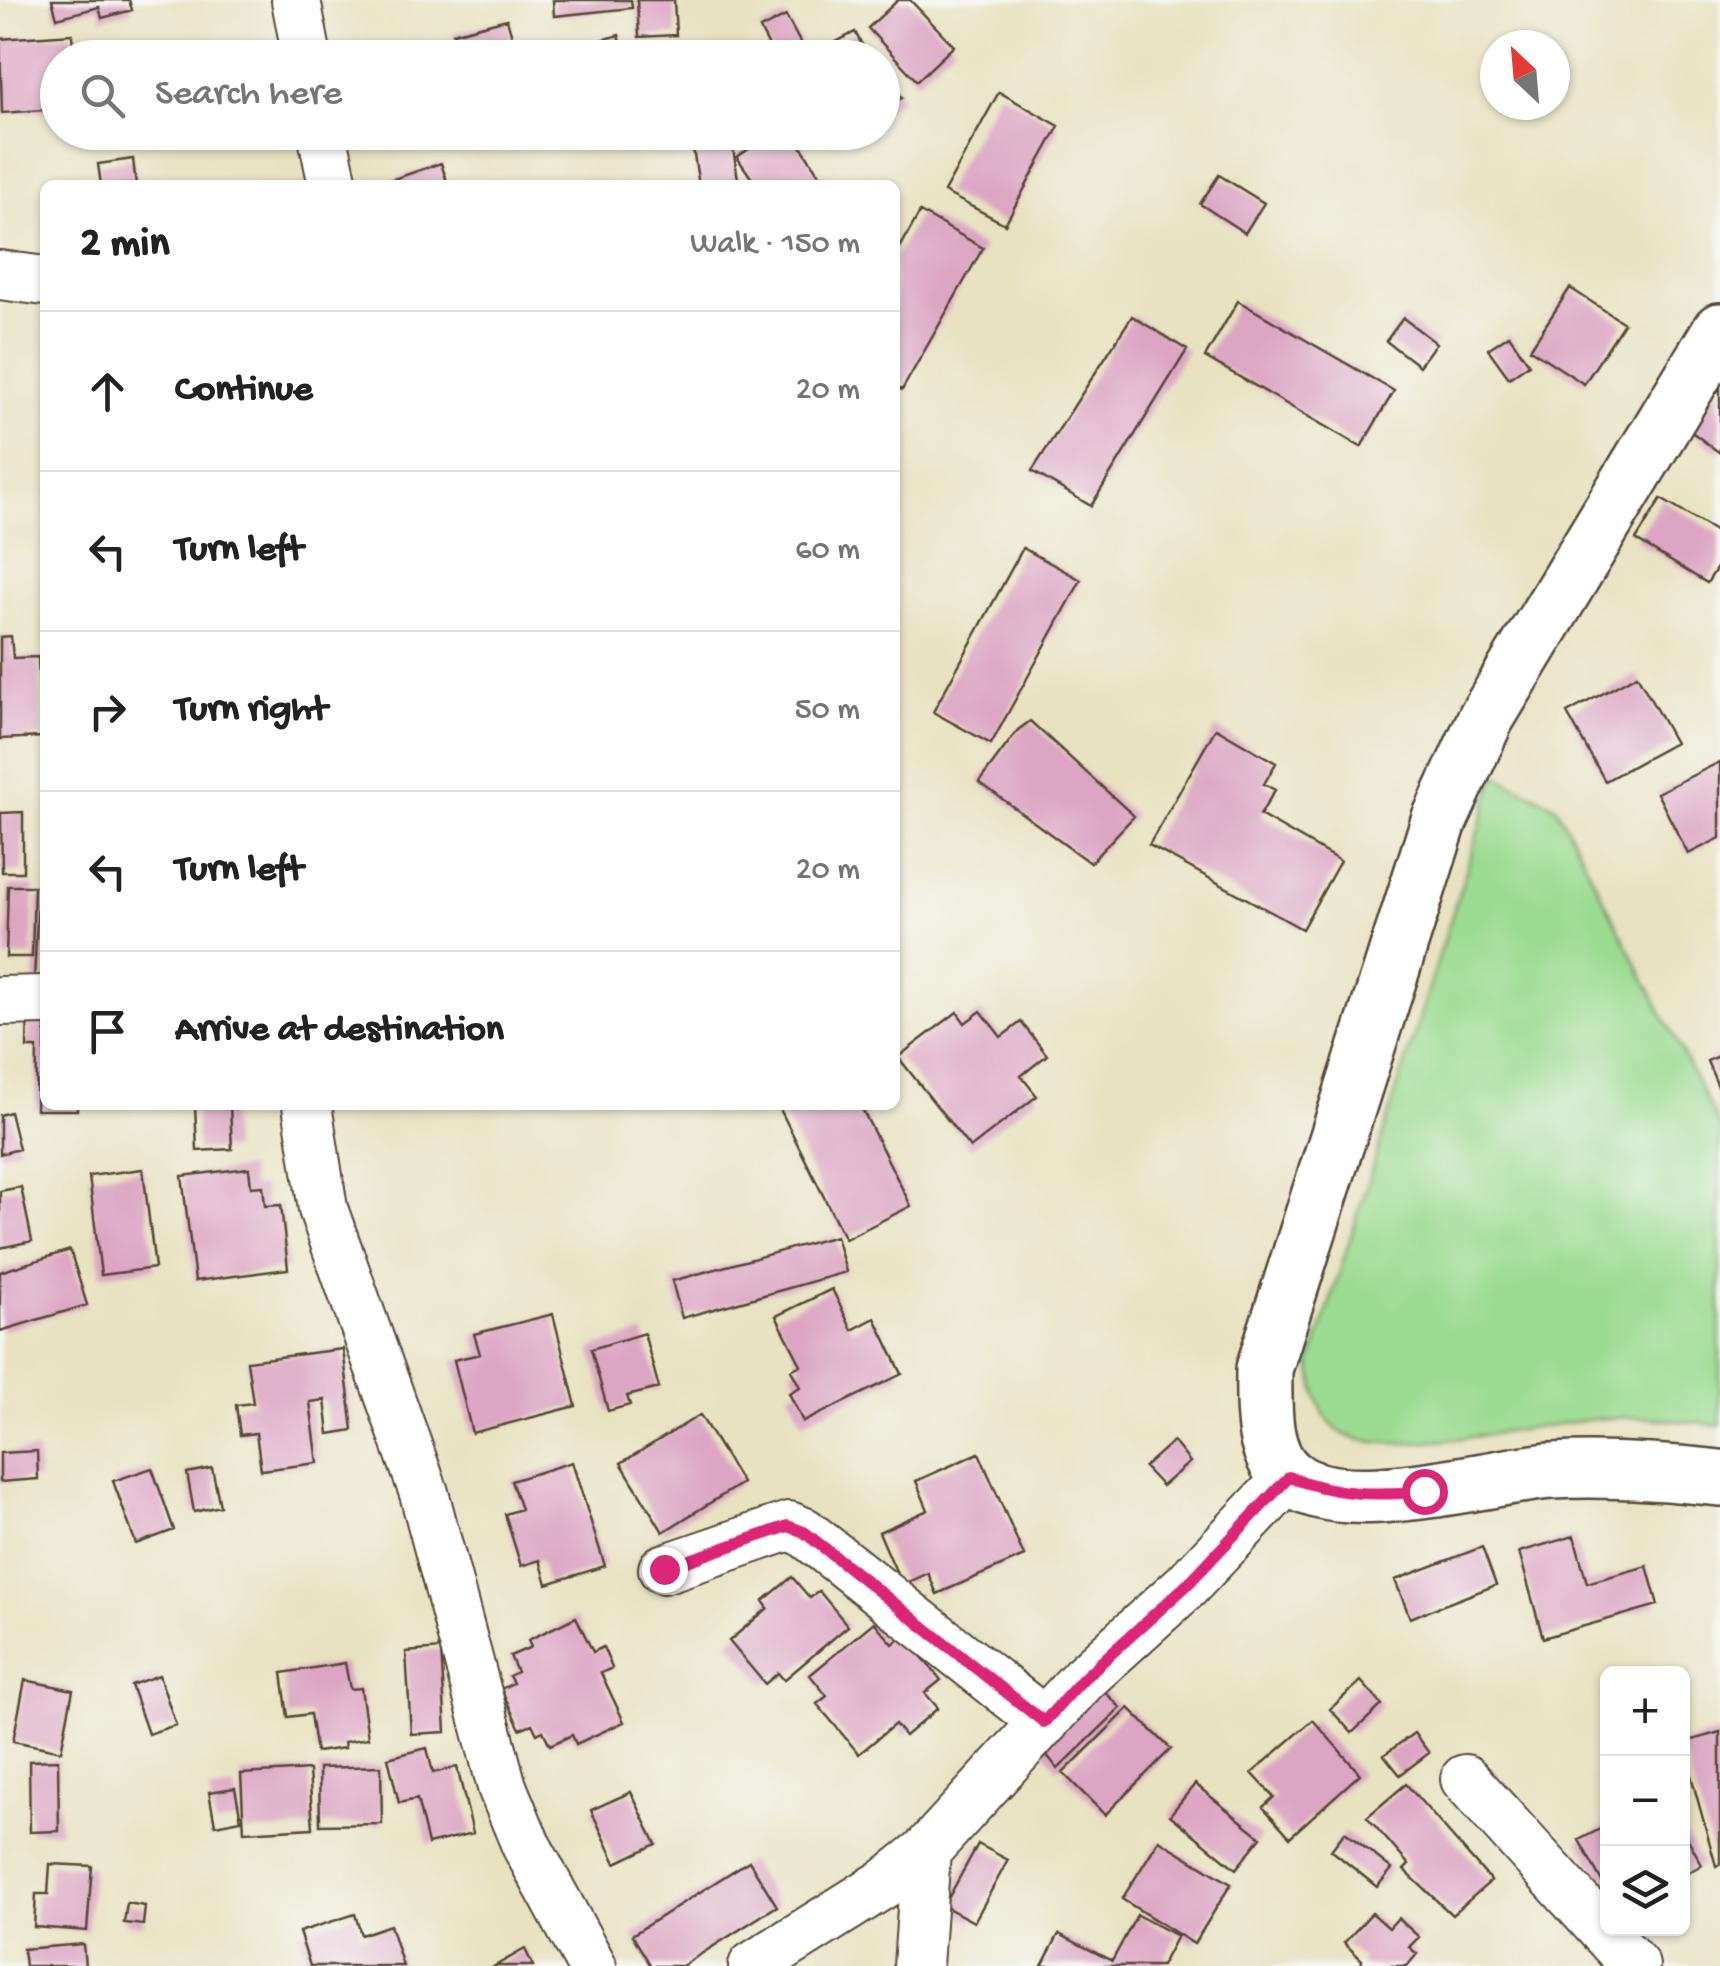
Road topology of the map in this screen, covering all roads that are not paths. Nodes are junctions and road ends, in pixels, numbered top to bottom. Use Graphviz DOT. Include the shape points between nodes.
graph roads {
  1 [pos="296,0"];
  2 [pos="304,40"];
  3 [pos="325,150"];
  4 [pos="331,180"];
  5 [pos="0,275"];
  6 [pos="40,280"];
  7 [pos="1720,331"];
  8 [pos="40,1000"];
  9 [pos="0,1001"];
  10 [pos="309,1110"];
  11 [pos="1289,1477"];
  12 [pos="1720,1478"];
  13 [pos="664,1569"];
  14 [pos="1044,1722"];
  15 [pos="1465,1779"];
  16 [pos="926,1851"];
  17 [pos="592,1966"];
  18 [pos="752,1966"];
  19 [pos="918,1966"];
  20 [pos="1635,1966"];
  1 -- 2 [label="street"];
  3 -- 4 [label="street"];
  5 -- 6 [label="street"];
  7 -- 11 [label="street" via="1486,718 1439,821 1264,1369 1270,1445"];
  8 -- 9 [label="street"];
  10 -- 17 [label="street" via="323,1209 424,1493 502,1787"];
  11 -- 12 [label="street" via="1369,1496 1548,1472"];
  11 -- 14 [label="street"];
  13 -- 14 [label="street" via="788,1526 804,1532"];
  14 -- 16 [label="street"];
  15 -- 20 [label="street"];
  16 -- 18 [label="street"];
  16 -- 19 [label="street"];
}
